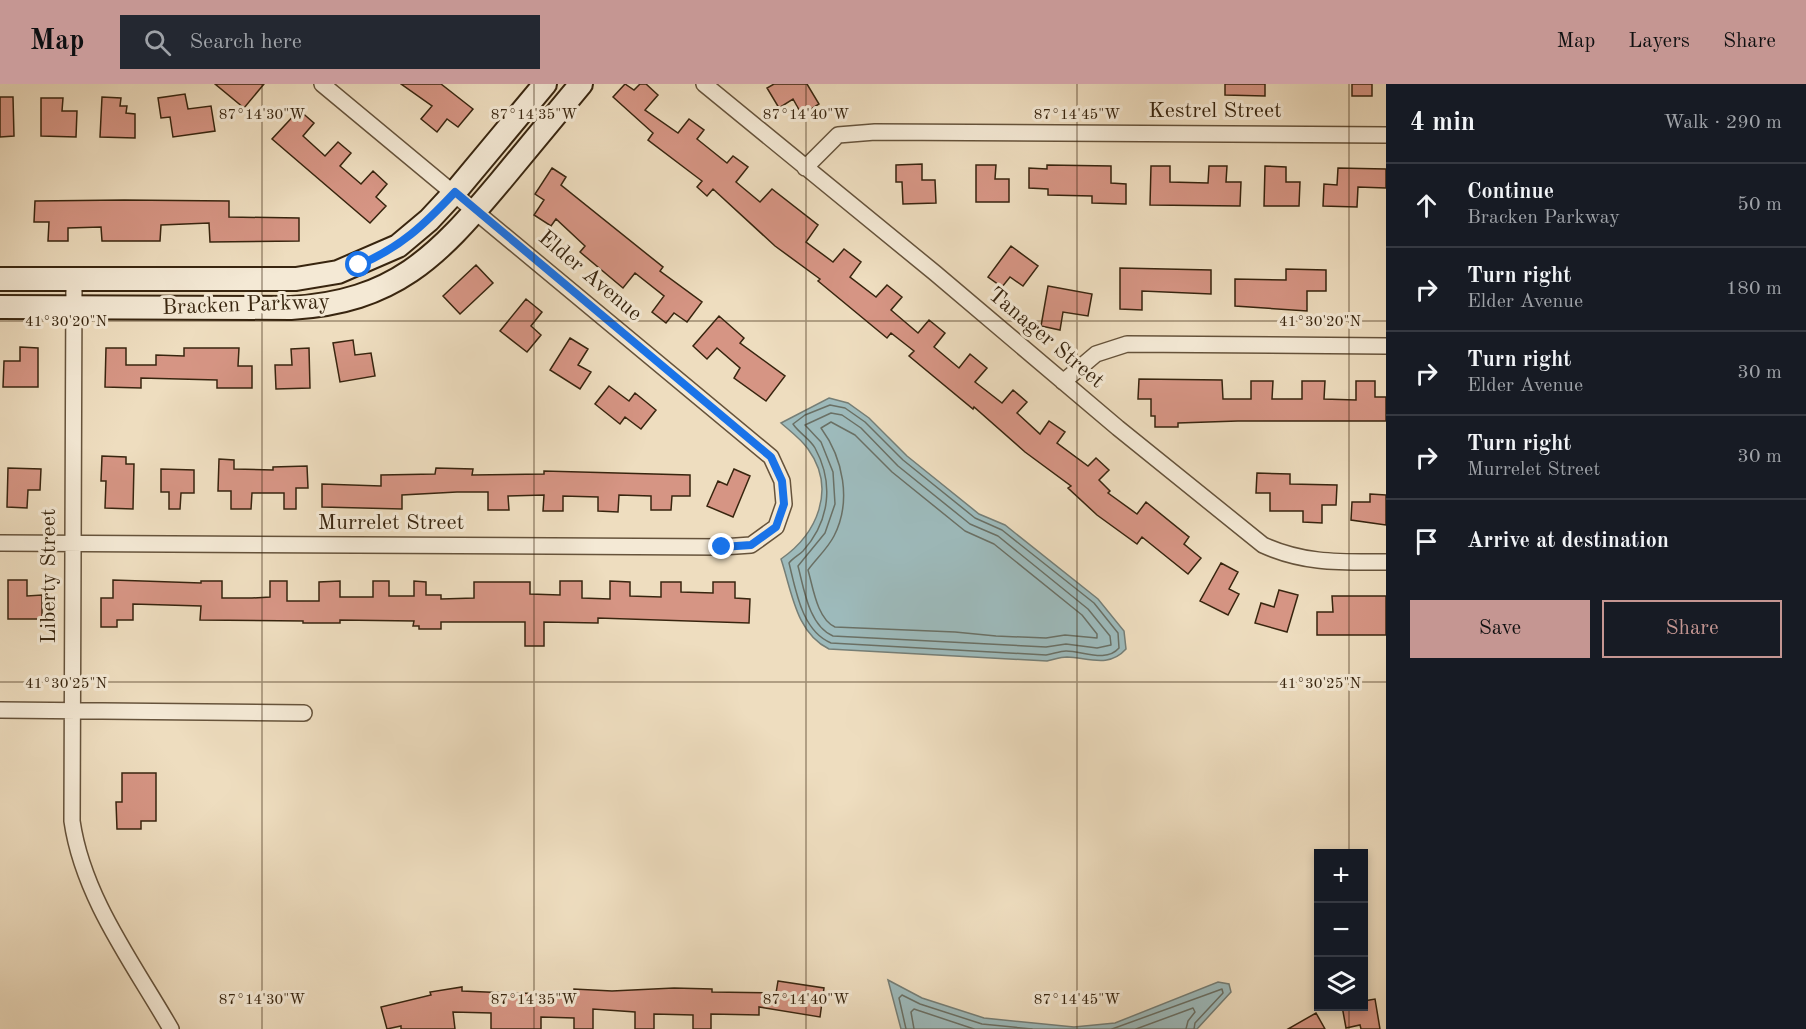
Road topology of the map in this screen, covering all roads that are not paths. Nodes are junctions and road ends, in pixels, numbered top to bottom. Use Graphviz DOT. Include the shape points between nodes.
graph roads {
  1 [pos="322,84"];
  2 [pos="545,84"];
  3 [pos="581,84"];
  4 [pos="704,84"];
  5 [pos="1386,135"];
  6 [pos="804,168"];
  7 [pos="455,192"];
  8 [pos="476,210"];
  9 [pos="0,279"];
  10 [pos="74,279"];
  11 [pos="0,308"];
  12 [pos="74,308"];
  13 [pos="1386,346"];
  14 [pos="1063,382"];
  15 [pos="776,527"];
  16 [pos="0,543"];
  17 [pos="71,543"];
  18 [pos="1386,562"];
  19 [pos="0,710"];
  20 [pos="72,711"];
  21 [pos="304,713"];
  22 [pos="171,1029"];
  1 -- 7 [label="street, Elder Avenue"];
  2 -- 7 [label="street, Bracken Parkway"];
  3 -- 8 [label="street, Bracken Parkway"];
  4 -- 6 [label="street, Tanager Street"];
  5 -- 6 [label="street, Kestrel Street" via="875,132 838,135"];
  6 -- 14 [label="street, Tanager Street"];
  7 -- 8 [label="street, Elder Avenue"];
  7 -- 10 [label="street, Bracken Parkway" via="398,246 338,272 279,279"];
  8 -- 12 [label="street, Bracken Parkway" via="416,268 390,284 350,300 291,308"];
  8 -- 15 [label="street, Elder Avenue" via="771,457 782,481 784,504"];
  9 -- 10 [label="street, Bracken Parkway"];
  10 -- 12 [label="street, Liberty Street"];
  11 -- 12 [label="street, Bracken Parkway"];
  12 -- 17 [label="street, Liberty Street"];
  13 -- 14 [label="street" via="1127,344 1096,354"];
  14 -- 18 [label="street, Tanager Street" via="1263,545 1316,562"];
  15 -- 17 [label="street, Murrelet Street" via="751,545 722,547"];
  16 -- 17 [label="street, Murrelet Street"];
  17 -- 20 [label="street, Liberty Street"];
  19 -- 20 [label="street"];
  20 -- 21 [label="street"];
  20 -- 22 [label="street, Liberty Street" via="72,821 81,862 97,901"];
}
